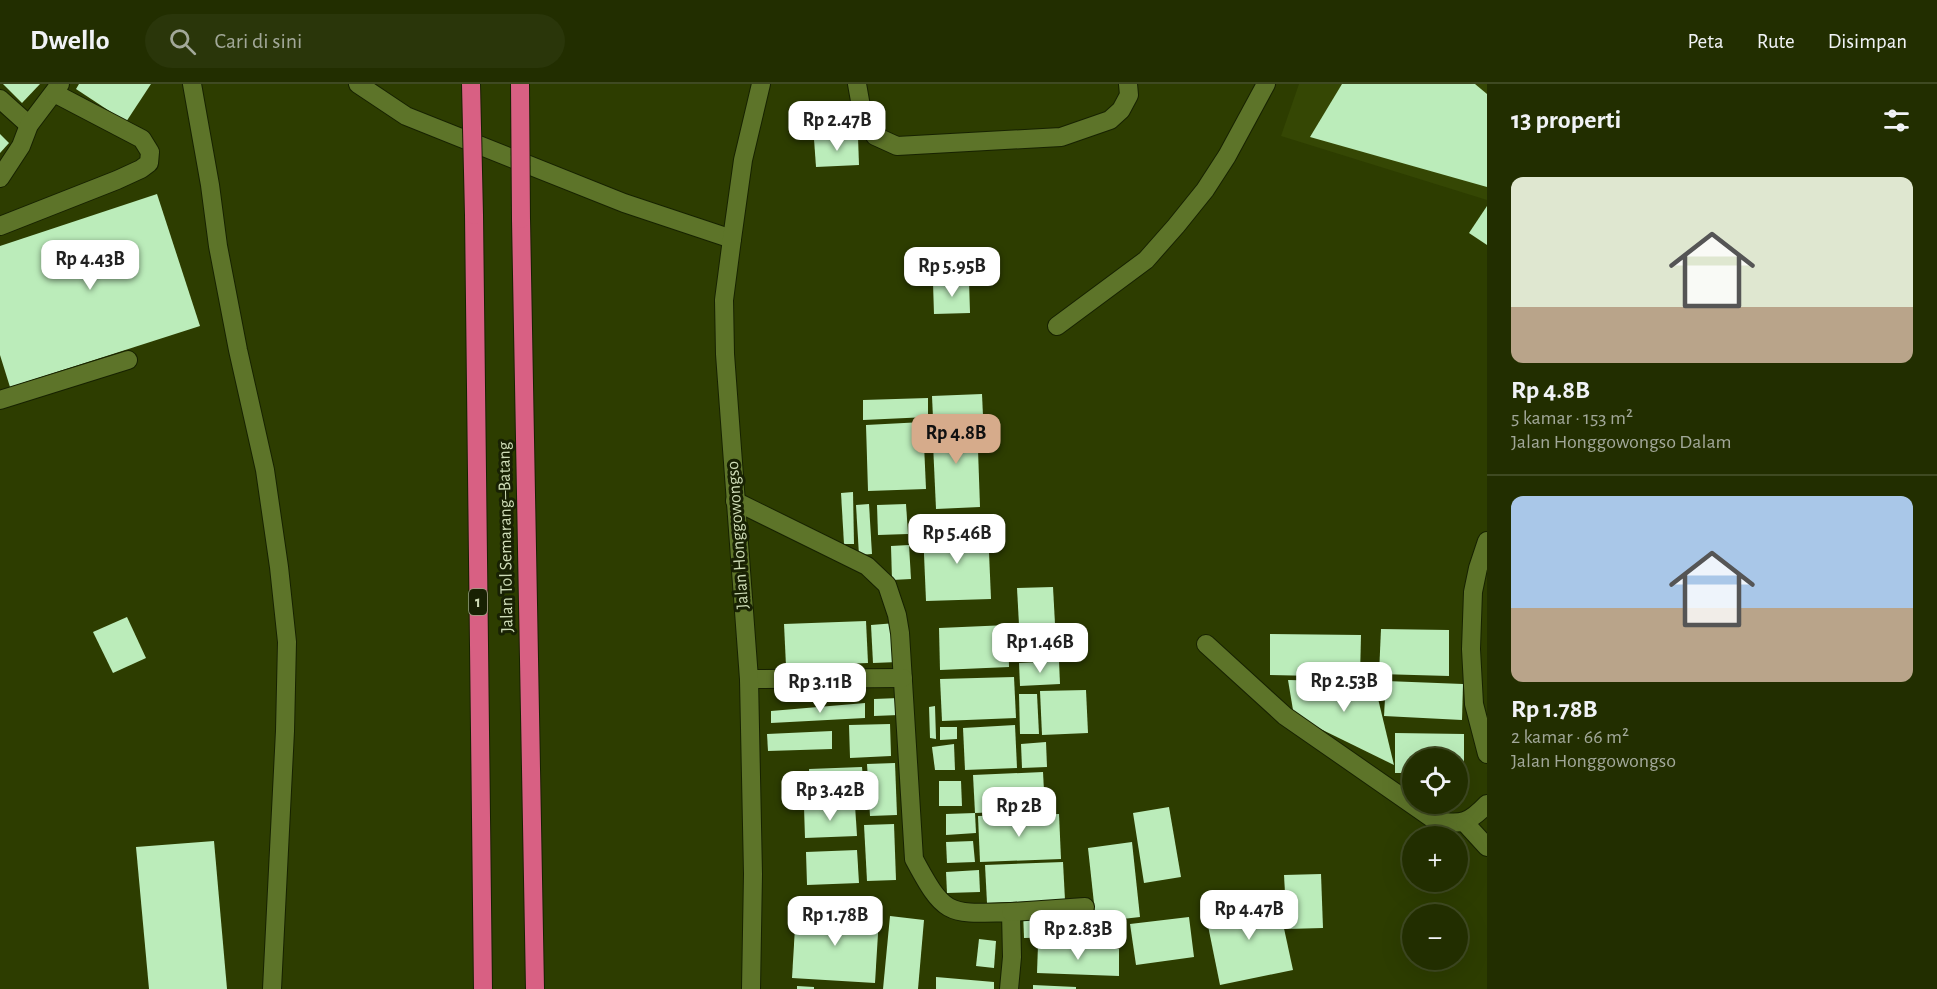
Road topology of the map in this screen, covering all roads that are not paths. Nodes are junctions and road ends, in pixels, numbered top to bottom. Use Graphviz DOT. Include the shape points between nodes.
graph roads {
  1 [pos="192,84"];
  2 [pos="358,84"];
  3 [pos="471,84"];
  4 [pos="520,84"];
  5 [pos="761,84"];
  6 [pos="857,84"];
  7 [pos="1128,84"];
  8 [pos="1266,84"];
  9 [pos="57,88"];
  10 [pos="0,99"];
  11 [pos="28,125"];
  12 [pos="0,178"];
  13 [pos="0,226"];
  14 [pos="732,239"];
  15 [pos="1057,326"];
  16 [pos="128,360"];
  17 [pos="0,400"];
  18 [pos="735,501"];
  19 [pos="1487,541"];
  20 [pos="1206,644"];
  21 [pos="903,678"];
  22 [pos="749,679"];
  23 [pos="1487,754"];
  24 [pos="1487,804"];
  25 [pos="1465,823"];
  26 [pos="1487,847"];
  27 [pos="1085,907"];
  28 [pos="1011,912"];
  29 [pos="272,989"];
  30 [pos="483,989"];
  31 [pos="536,989"];
  32 [pos="751,989"];
  33 [pos="1009,989"];
  1 -- 29 [label="street" via="218,246 266,470 287,642"];
  2 -- 14 [label="street" via="406,116 624,203"];
  3 -- 30 [label="highway, Jalan Tol Semarang–Batang / 1, bridge"];
  4 -- 31 [label="highway, Jalan Tol Semarang–Batang, bridge"];
  5 -- 14 [label="street, Jalan Honggowongso" via="743,160"];
  6 -- 7 [label="street" via="862,112 875,136 897,146 1061,137 1110,120 1129,95"];
  8 -- 15 [label="street" via="1227,156 1176,226 1146,260"];
  9 -- 11 [label="street"];
  9 -- 13 [label="street" via="142,139 150,152 149,163 117,180"];
  10 -- 11 [label="street"];
  11 -- 12 [label="street" via="21,146"];
  14 -- 18 [label="street, Jalan Honggowongso" via="724,300"];
  16 -- 17 [label="street"];
  18 -- 21 [label="street" via="867,566 887,585 897,615"];
  18 -- 22 [label="street, Jalan Honggowongso"];
  19 -- 23 [label="street" via="1473,592 1471,649 1474,704"];
  20 -- 25 [label="street" via="1285,716 1436,821"];
  21 -- 22 [label="street"];
  21 -- 28 [label="street" via="914,859 929,887 946,907 970,914"];
  22 -- 32 [label="street, Jalan Honggowongso"];
  24 -- 25 [label="street"];
  25 -- 26 [label="street"];
  27 -- 28 [label="street"];
  28 -- 33 [label="street"];
}
